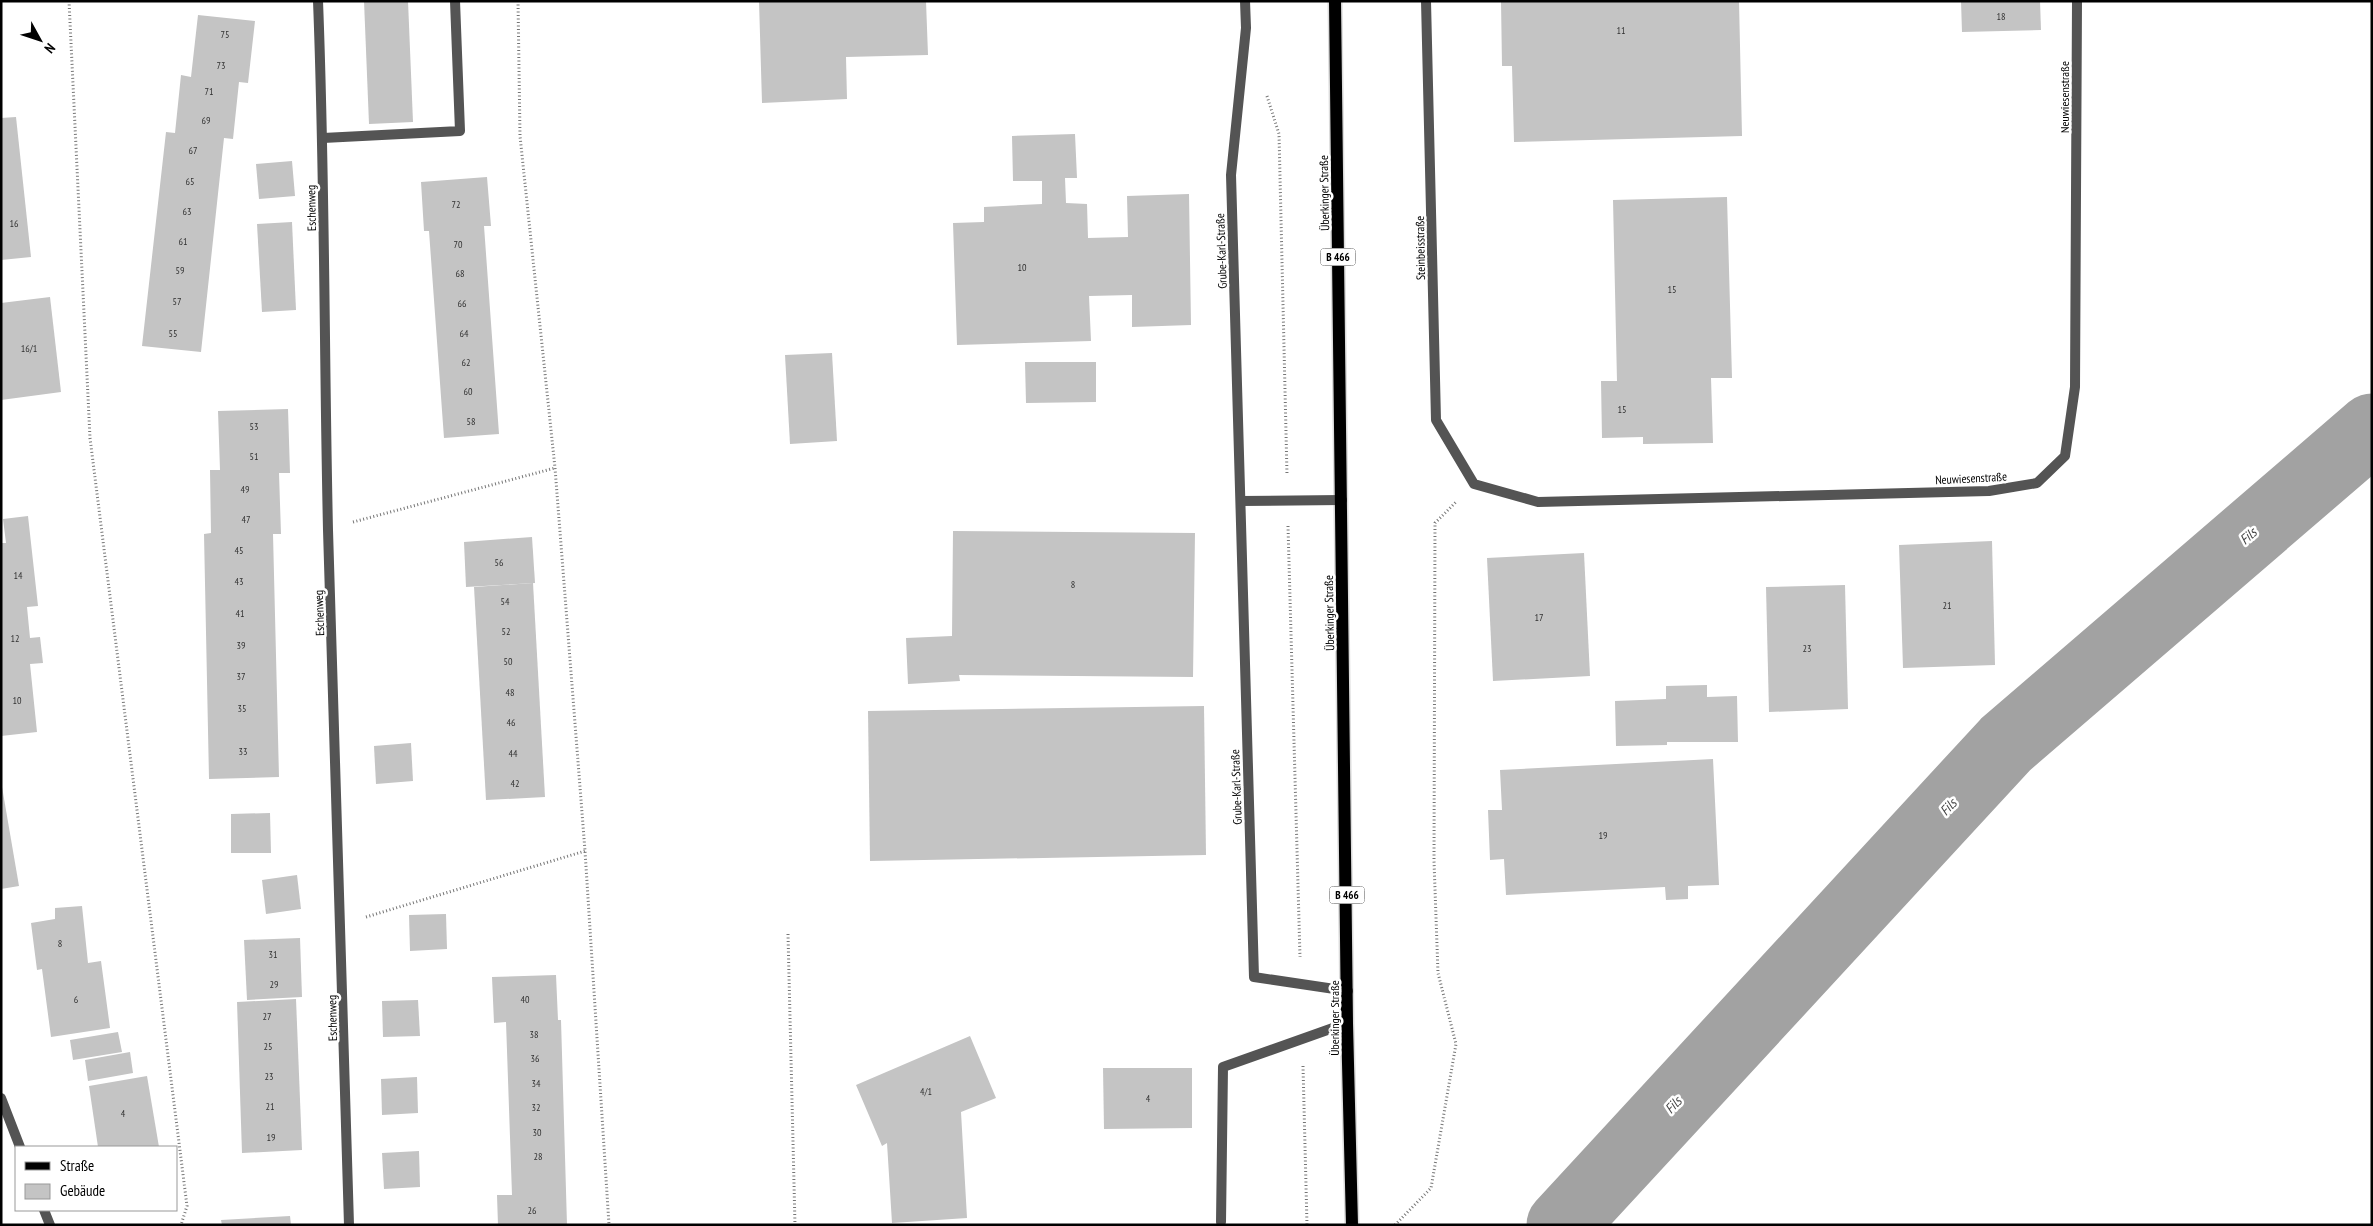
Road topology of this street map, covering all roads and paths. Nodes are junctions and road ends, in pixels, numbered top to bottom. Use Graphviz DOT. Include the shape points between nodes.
graph roads {
  1 [pos="69,1"];
  2 [pos="318,1"];
  3 [pos="455,1"];
  4 [pos="518,1"];
  5 [pos="1245,1"];
  6 [pos="1335,1"];
  7 [pos="1426,1"];
  8 [pos="2077,1"];
  9 [pos="1265,90"];
  10 [pos="323,138"];
  11 [pos="556,468"];
  12 [pos="1474,484"];
  13 [pos="1287,500"];
  14 [pos="1342,500"];
  15 [pos="1241,501"];
  16 [pos="328,529"];
  17 [pos="585,852"];
  18 [pos="342,924"];
  19 [pos="788,934"];
  20 [pos="1301,984"];
  21 [pos="1348,991"];
  22 [pos="1347,1022"];
  23 [pos="1303,1038"];
  24 [pos="1,1098"];
  25 [pos="20,1146"];
  26 [pos="44,1211"];
  27 [pos="1221,1222"];
  28 [pos="50,1225"];
  29 [pos="181,1225"];
  30 [pos="349,1225"];
  31 [pos="609,1225"];
  32 [pos="795,1225"];
  33 [pos="1307,1225"];
  34 [pos="1352,1225"];
  35 [pos="1396,1225"];
  1 -- 29 [label="path" via="90,438 187,1206"];
  2 -- 10 [label="street, Eschenweg"];
  3 -- 10 [label="street" via="460,131"];
  4 -- 11 [label="path" via="520,136"];
  5 -- 15 [label="street, Grube-Karl-Straße" via="1246,28 1231,175"];
  6 -- 14 [label="main road, Überkinger Straße / B 466"];
  7 -- 12 [label="street, Steinbeisstraße" via="1436,420"];
  8 -- 12 [label="street, Neuwiesenstraße" via="2075,387 2065,456 2037,483 1989,491 1538,502"];
  9 -- 13 [label="path" via="1279,134"];
  10 -- 16 [label="street, Eschenweg"];
  11 -- 16 [label="path"];
  11 -- 17 [label="path"];
  12 -- 35 [label="path" via="1435,523 1434,861 1438,973 1456,1044 1431,1188"];
  13 -- 14 [label="street"];
  13 -- 15 [label="street"];
  13 -- 20 [label="path"];
  14 -- 21 [label="main road, Überkinger Straße / B 466"];
  15 -- 20 [label="street, Grube-Karl-Straße" via="1254,977"];
  16 -- 18 [label="street, Eschenweg"];
  17 -- 18 [label="path"];
  17 -- 31 [label="path"];
  18 -- 30 [label="street, Eschenweg"];
  19 -- 32 [label="path"];
  20 -- 21 [label="street, Grube-Karl-Straße"];
  21 -- 22 [label="main road, Überkinger Straße / B 466"];
  22 -- 23 [label="street"];
  22 -- 34 [label="main road, Überkinger Straße / B 466"];
  23 -- 27 [label="street" via="1223,1067"];
  23 -- 33 [label="path"];
  24 -- 25 [label="street"];
  26 -- 28 [label="street"];
}
